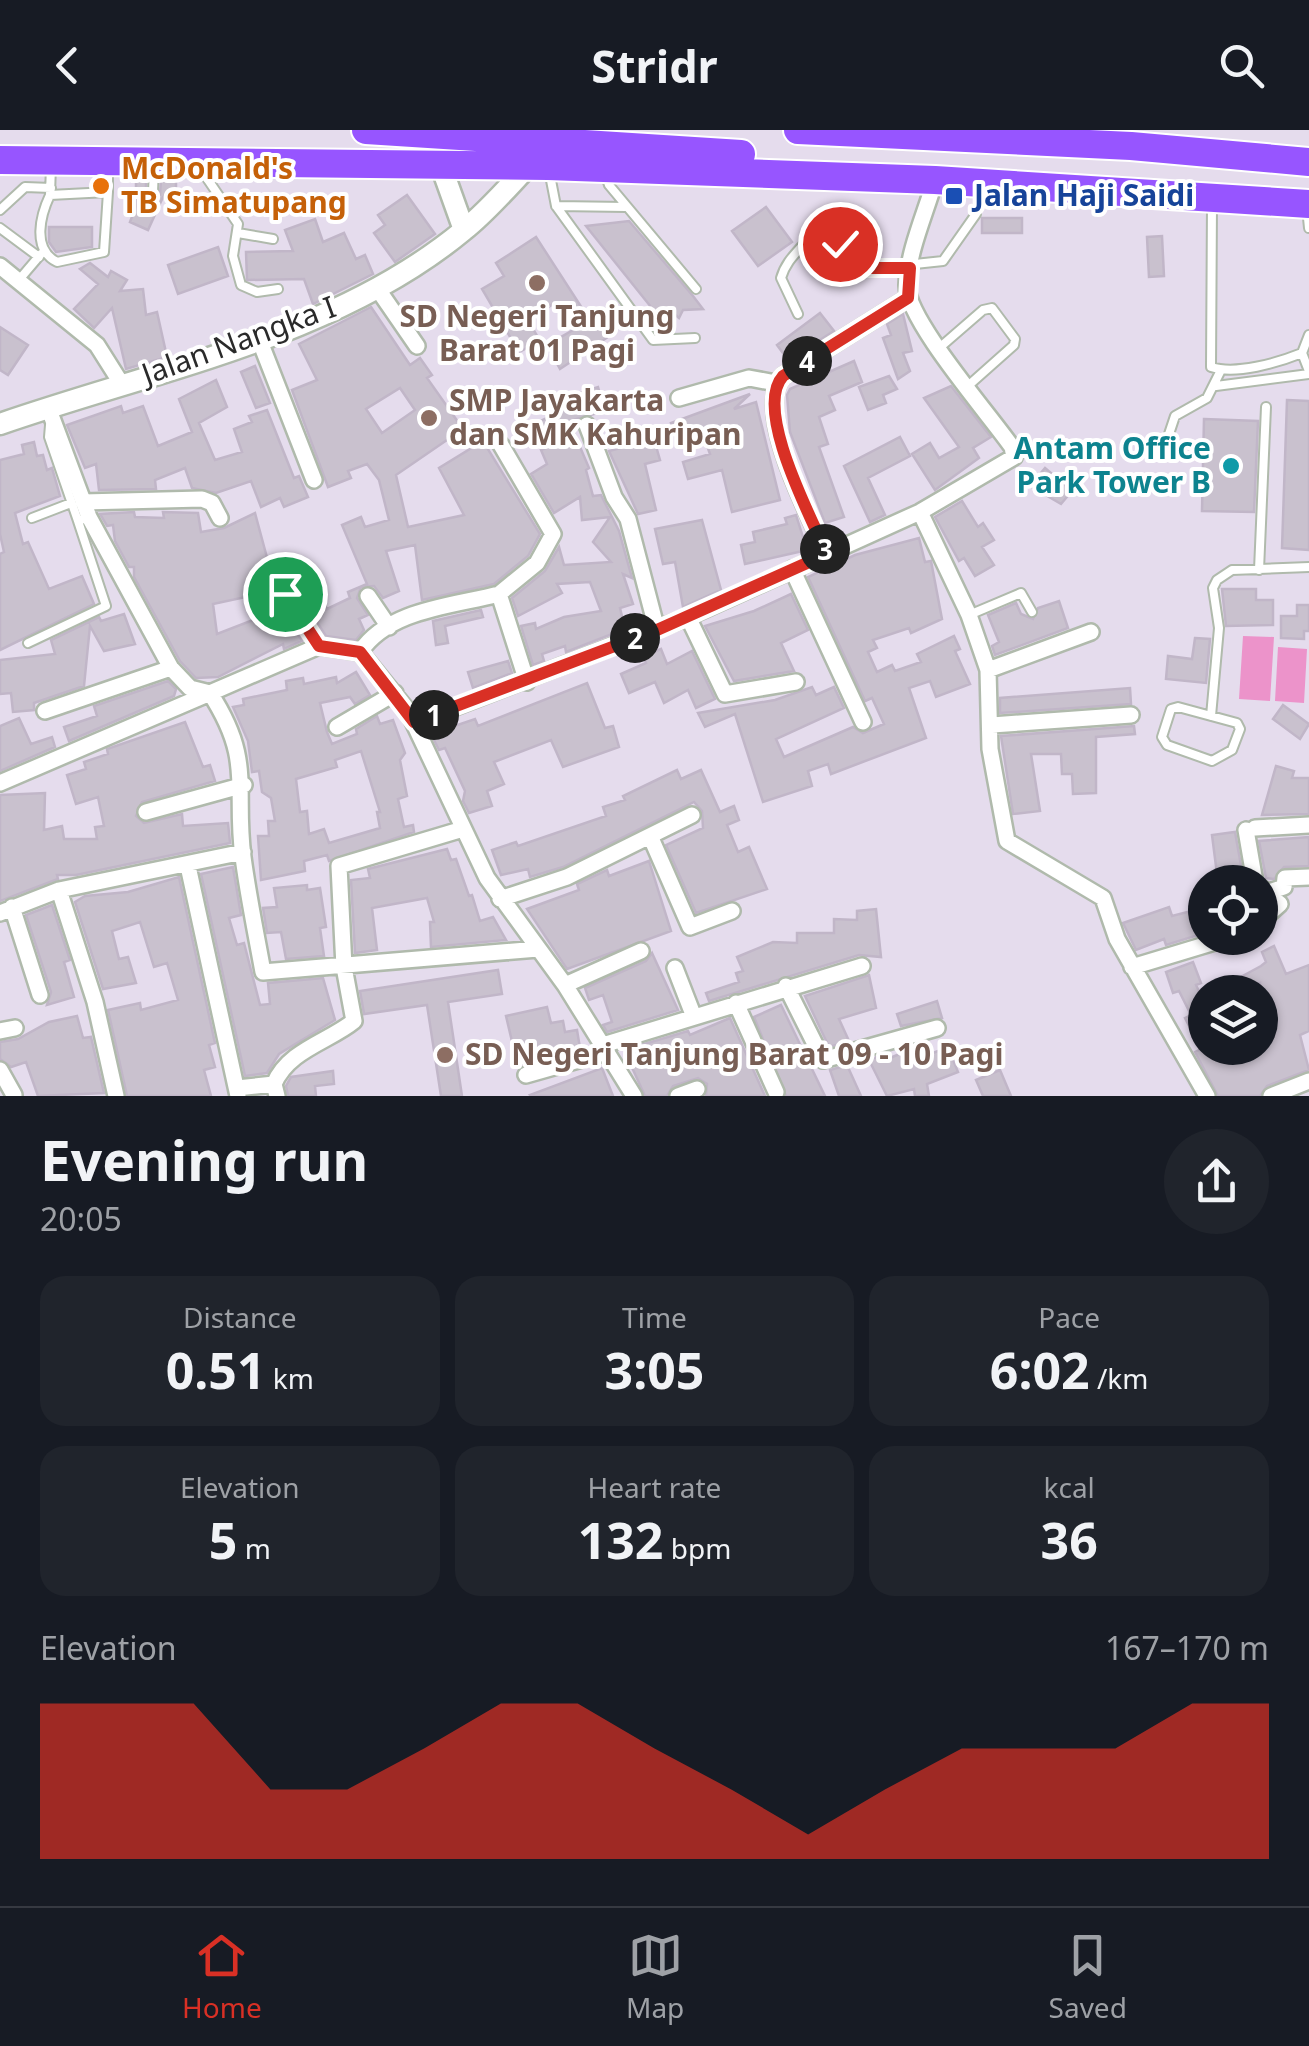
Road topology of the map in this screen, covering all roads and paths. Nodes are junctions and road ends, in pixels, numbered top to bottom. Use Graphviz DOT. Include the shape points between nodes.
graph roads {
  1 [pos="366,130"];
  2 [pos="798,130"];
  3 [pos="0,142"];
  4 [pos="51,159"];
  5 [pos="108,159"];
  6 [pos="147,159"];
  7 [pos="0,160"];
  8 [pos="196,160"];
  9 [pos="1309,162"];
  10 [pos="440,164"];
  11 [pos="539,166"];
  12 [pos="604,168"];
  13 [pos="935,180"];
  14 [pos="1096,188"];
  15 [pos="51,191"];
  16 [pos="108,192"];
  17 [pos="153,192"];
  18 [pos="1212,196"];
  19 [pos="556,206"];
  20 [pos="626,207"];
  21 [pos="0,210"];
  22 [pos="1308,212"];
  23 [pos="976,214"];
  24 [pos="0,228"];
  25 [pos="464,230"];
  26 [pos="238,233"];
  27 [pos="869,233"];
  28 [pos="274,239"];
  29 [pos="42,254"];
  30 [pos="847,254"];
  31 [pos="0,266"];
  32 [pos="910,268"];
  33 [pos="18,281"];
  34 [pos="377,288"];
  35 [pos="278,289"];
  36 [pos="696,289"];
  37 [pos="908,298"];
  38 [pos="798,314"];
  39 [pos="1309,336"];
  40 [pos="695,338"];
  41 [pos="259,339"];
  42 [pos="417,346"];
  43 [pos="938,349"];
  44 [pos="1302,353"];
  45 [pos="1249,366"];
  46 [pos="1221,370"];
  47 [pos="1309,373"];
  48 [pos="1249,382"];
  49 [pos="121,383"];
  50 [pos="776,384"];
  51 [pos="968,385"];
  52 [pos="1216,386"];
  53 [pos="679,398"];
  54 [pos="1266,408"];
  55 [pos="50,414"];
  56 [pos="0,424"];
  57 [pos="586,425"];
  58 [pos="1169,434"];
  59 [pos="501,445"];
  60 [pos="314,480"];
  61 [pos="80,511"];
  62 [pos="920,512"];
  63 [pos="32,518"];
  64 [pos="220,518"];
  65 [pos="827,554"];
  66 [pos="1309,567"];
  67 [pos="792,569"];
  68 [pos="1259,570"];
  69 [pos="285,594"];
  70 [pos="499,594"];
  71 [pos="368,596"];
  72 [pos="1032,612"];
  73 [pos="969,615"];
  74 [pos="688,617"];
  75 [pos="389,626"];
  76 [pos="657,630"];
  77 [pos="1090,632"];
  78 [pos="28,643"];
  79 [pos="319,646"];
  80 [pos="360,652"];
  81 [pos="172,668"];
  82 [pos="988,670"];
  83 [pos="527,682"];
  84 [pos="796,682"];
  85 [pos="210,693"];
  86 [pos="395,694"];
  87 [pos="46,711"];
  88 [pos="1130,715"];
  89 [pos="1211,716"];
  90 [pos="414,722"];
  91 [pos="864,722"];
  92 [pos="992,725"];
  93 [pos="337,727"];
  94 [pos="0,783"];
  95 [pos="244,785"];
  96 [pos="146,812"];
  97 [pos="692,816"];
  98 [pos="1309,826"];
  99 [pos="463,829"];
  100 [pos="651,838"];
  101 [pos="242,852"];
  102 [pos="1256,865"];
  103 [pos="188,866"];
  104 [pos="1309,877"];
  105 [pos="1278,887"];
  106 [pos="60,890"];
  107 [pos="500,898"];
  108 [pos="6,910"];
  109 [pos="732,911"];
  110 [pos="538,949"];
  111 [pos="1188,950"];
  112 [pos="641,951"];
  113 [pos="862,966"];
  114 [pos="344,967"];
  115 [pos="1132,967"];
  116 [pos="675,968"];
  117 [pos="565,985"];
  118 [pos="786,986"];
  119 [pos="40,995"];
  120 [pos="736,1003"];
  121 [pos="694,1017"];
  122 [pos="937,1028"];
  123 [pos="605,1048"];
  124 [pos="0,1070"];
  125 [pos="526,1075"];
  126 [pos="1309,1081"];
  127 [pos="276,1090"];
  128 [pos="698,1090"];
  129 [pos="238,1092"];
  130 [pos="776,1092"];
  131 [pos="14,1095"];
  132 [pos="116,1096"];
  133 [pos="634,1096"];
  134 [pos="678,1096"];
  135 [pos="1207,1096"];
  136 [pos="1271,1096"];
  1 -- 14 [label="highway" via="876,162"];
  2 -- 9 [label="highway"];
  3 -- 6 [label="highway" via="110,143"];
  4 -- 5 [label="highway"];
  4 -- 7 [label="highway"];
  4 -- 15 [label="lane"];
  5 -- 6 [label="highway"];
  5 -- 16 [label="lane"];
  6 -- 8 [label="highway"];
  6 -- 17 [label="lane"];
  8 -- 10 [label="highway"];
  8 -- 26 [label="lane" via="235,217"];
  10 -- 11 [label="highway"];
  10 -- 25 [label="street"];
  11 -- 12 [label="highway"];
  11 -- 19 [label="lane"];
  11 -- 25 [label="street, Jalan Nangka I"];
  12 -- 13 [label="highway"];
  12 -- 20 [label="lane"];
  13 -- 14 [label="highway"];
  13 -- 32 [label="street"];
  14 -- 18 [label="highway"];
  15 -- 16 [label="lane"];
  15 -- 21 [label="lane" via="25,186"];
  15 -- 29 [label="lane" via="40,216"];
  16 -- 29 [label="lane" via="104,252 56,262"];
  18 -- 22 [label="highway"];
  18 -- 46 [label="lane" via="1210,356 1211,367"];
  19 -- 20 [label="lane"];
  19 -- 40 [label="lane" via="652,340"];
  20 -- 36 [label="lane"];
  23 -- 32 [label="lane" via="942,260"];
  24 -- 29 [label="lane"];
  25 -- 34 [label="street, Jalan Nangka I"];
  26 -- 28 [label="lane"];
  26 -- 35 [label="lane" via="233,256 241,285 256,292"];
  27 -- 30 [label="lane"];
  29 -- 33 [label="lane"];
  30 -- 32 [label="lane" via="864,268"];
  30 -- 38 [label="lane" via="834,239 816,236 785,265 782,285"];
  31 -- 33 [label="street"];
  32 -- 37 [label="street"];
  33 -- 49 [label="street" via="96,346"];
  34 -- 41 [label="street, Jalan Nangka I"];
  34 -- 42 [label="street"];
  37 -- 43 [label="street"];
  37 -- 50 [label="street"];
  39 -- 44 [label="lane"];
  41 -- 49 [label="street, Jalan Nangka I"];
  41 -- 60 [label="street"];
  43 -- 51 [label="street"];
  43 -- 51 [label="lane" via="992,308 1014,346"];
  44 -- 45 [label="lane"];
  44 -- 47 [label="lane"];
  45 -- 46 [label="lane"];
  45 -- 48 [label="lane"];
  46 -- 52 [label="lane"];
  47 -- 48 [label="lane"];
  48 -- 52 [label="lane"];
  49 -- 55 [label="street, Jalan Nangka I"];
  50 -- 53 [label="street" via="750,378"];
  50 -- 65 [label="street" via="774,415 794,482"];
  51 -- 62 [label="street" via="1014,458"];
  52 -- 58 [label="lane" via="1175,416"];
  54 -- 68 [label="lane"];
  55 -- 56 [label="street, Jalan Nangka I"];
  55 -- 61 [label="street"];
  57 -- 76 [label="street" via="628,519"];
  59 -- 70 [label="street" via="553,534 537,562"];
  61 -- 63 [label="lane"];
  61 -- 64 [label="street" via="202,499"];
  61 -- 78 [label="lane" via="106,606"];
  61 -- 81 [label="street"];
  62 -- 65 [label="street"];
  62 -- 73 [label="street"];
  65 -- 67 [label="street"];
  66 -- 68 [label="lane"];
  67 -- 74 [label="street"];
  67 -- 91 [label="street"];
  68 -- 89 [label="lane" via="1232,570 1213,588 1219,628"];
  69 -- 79 [label="street"];
  70 -- 75 [label="street"];
  70 -- 83 [label="street"];
  71 -- 75 [label="street"];
  72 -- 73 [label="lane" via="1021,593"];
  73 -- 82 [label="street"];
  74 -- 76 [label="street"];
  74 -- 84 [label="street" via="725,694"];
  75 -- 80 [label="street"];
  76 -- 83 [label="street"];
  77 -- 82 [label="street"];
  79 -- 80 [label="street"];
  79 -- 85 [label="street"];
  80 -- 86 [label="street"];
  81 -- 85 [label="street" via="190,688"];
  81 -- 87 [label="street"];
  82 -- 92 [label="street"];
  83 -- 90 [label="street"];
  85 -- 94 [label="street"];
  85 -- 95 [label="street" via="233,732"];
  86 -- 90 [label="street"];
  86 -- 93 [label="street"];
  88 -- 92 [label="street"];
  89 -- 89 [label="lane" via="1240,729 1220,760 1162,737 1171,709"];
  90 -- 99 [label="street"];
  92 -- 115 [label="street" via="1007,841 1098,891"];
  95 -- 96 [label="street"];
  95 -- 101 [label="street"];
  97 -- 100 [label="street"];
  98 -- 102 [label="street" via="1250,829"];
  99 -- 107 [label="street"];
  99 -- 114 [label="street" via="340,866"];
  100 -- 107 [label="street" via="567,877"];
  100 -- 109 [label="street" via="690,927"];
  101 -- 103 [label="street"];
  101 -- 114 [label="street" via="265,973"];
  103 -- 106 [label="street"];
  103 -- 129 [label="street"];
  104 -- 105 [label="street" via="1285,878"];
  106 -- 108 [label="street"];
  106 -- 132 [label="street"];
  107 -- 110 [label="street"];
  108 -- 119 [label="street"];
  110 -- 114 [label="street"];
  110 -- 117 [label="street"];
  111 -- 115 [label="street"];
  112 -- 117 [label="street"];
  113 -- 118 [label="street"];
  114 -- 127 [label="street" via="353,1023 314,1042 279,1073"];
  115 -- 135 [label="street"];
  116 -- 121 [label="street"];
  117 -- 123 [label="street"];
  118 -- 120 [label="street"];
  118 -- 122 [label="street" via="824,1060"];
  120 -- 121 [label="street"];
  120 -- 130 [label="street"];
  121 -- 123 [label="street"];
  123 -- 125 [label="street"];
  123 -- 133 [label="street"];
  124 -- 131 [label="street"];
  126 -- 136 [label="street"];
  127 -- 129 [label="street"];
  128 -- 134 [label="street"];
}
